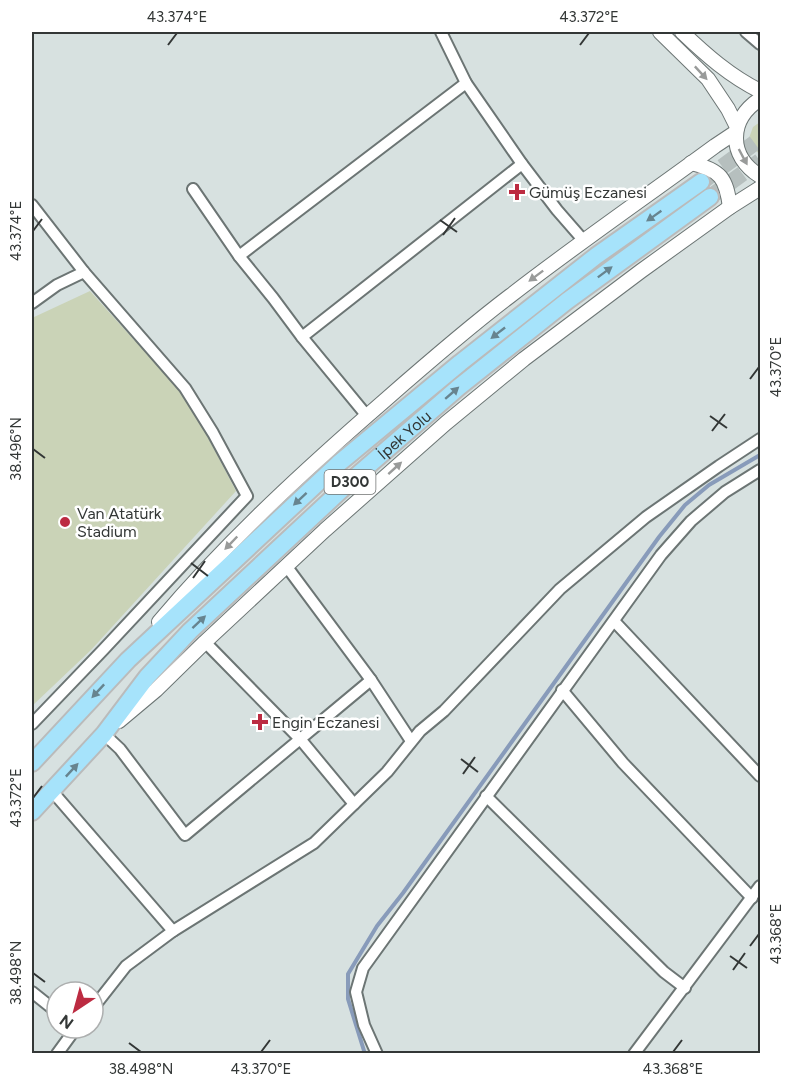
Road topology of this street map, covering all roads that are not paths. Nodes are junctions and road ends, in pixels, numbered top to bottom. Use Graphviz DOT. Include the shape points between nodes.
graph roads {
  1 [pos="441,32"];
  2 [pos="660,32"];
  3 [pos="682,32"];
  4 [pos="746,32"];
  5 [pos="760,44"];
  6 [pos="465,83"];
  7 [pos="760,91"];
  8 [pos="760,99"];
  9 [pos="737,129"];
  10 [pos="691,163"];
  11 [pos="522,164"];
  12 [pos="760,176"];
  13 [pos="701,182"];
  14 [pos="760,188"];
  15 [pos="193,189"];
  16 [pos="710,196"];
  17 [pos="32,205"];
  18 [pos="730,207"];
  19 [pos="584,241"];
  20 [pos="239,256"];
  21 [pos="84,272"];
  22 [pos="32,303"];
  23 [pos="302,337"];
  24 [pos="368,416"];
  25 [pos="760,440"];
  26 [pos="760,470"];
  27 [pos="287,567"];
  28 [pos="614,621"];
  29 [pos="205,642"];
  30 [pos="128,660"];
  31 [pos="371,680"];
  32 [pos="562,690"];
  33 [pos="32,724"];
  34 [pos="104,734"];
  35 [pos="301,740"];
  36 [pos="411,741"];
  37 [pos="32,763"];
  38 [pos="760,776"];
  39 [pos="52,791"];
  40 [pos="486,796"];
  41 [pos="354,804"];
  42 [pos="32,812"];
  43 [pos="760,886"];
  44 [pos="752,898"];
  45 [pos="173,931"];
  46 [pos="685,988"];
  47 [pos="32,992"];
  48 [pos="105,993"];
  49 [pos="45,1002"];
  50 [pos="67,1040"];
  51 [pos="57,1053"];
  52 [pos="377,1053"];
  53 [pos="634,1053"];
  1 -- 6 [label="street"];
  2 -- 9 [label="street, one-way" via="708,79"];
  3 -- 7 [label="street" via="722,68"];
  4 -- 5 [label="street"];
  6 -- 11 [label="street"];
  6 -- 20 [label="street"];
  8 -- 9 [label="street" via="742,116"];
  9 -- 10 [label="street"];
  9 -- 12 [label="street, one-way" via="741,157"];
  10 -- 18 [label="street" via="721,177"];
  10 -- 19 [label="street"];
  11 -- 19 [label="street"];
  11 -- 23 [label="street"];
  13 -- 30 [label="highway, İpek Yolu / D300, one-way" via="596,256 338,464"];
  14 -- 18 [label="street"];
  15 -- 20 [label="street"];
  34 -- 16 [label="highway, İpek Yolu / D300, one-way" via="147,677 190,631 354,478 558,308"];
  17 -- 21 [label="street"];
  27 -- 18 [label="street, one-way" via="515,366"];
  19 -- 24 [label="street, one-way" via="453,341"];
  20 -- 23 [label="street"];
  21 -- 22 [label="street"];
  21 -- 33 [label="street" via="185,388 246,496"];
  23 -- 24 [label="street"];
  24 -- 30 [label="street, one-way" via="306,469 189,586"];
  25 -- 36 [label="street" via="646,518 560,589"];
  26 -- 28 [label="street" via="725,492 691,521 661,555"];
  27 -- 29 [label="street"];
  27 -- 31 [label="street"];
  28 -- 32 [label="street"];
  28 -- 38 [label="street"];
  29 -- 34 [label="street"];
  29 -- 35 [label="street"];
  30 -- 37 [label="highway, İpek Yolu / D300, one-way"];
  31 -- 35 [label="street"];
  31 -- 36 [label="street"];
  32 -- 40 [label="street"];
  32 -- 44 [label="street" via="623,763"];
  34 -- 35 [label="street" via="120,749 185,835"];
  39 -- 34 [label="highway, İpek Yolu / D300, one-way"];
  35 -- 41 [label="street"];
  36 -- 41 [label="street" via="387,772"];
  39 -- 42 [label="highway, İpek Yolu / D300"];
  39 -- 45 [label="street"];
  40 -- 46 [label="street"];
  40 -- 52 [label="street" via="363,968 356,992 364,1025"];
  41 -- 45 [label="street" via="314,843"];
  43 -- 44 [label="street"];
  44 -- 46 [label="street"];
  45 -- 48 [label="street" via="126,966"];
  46 -- 53 [label="street"];
  47 -- 49 [label="street"];
  50 -- 51 [label="street"];
}
